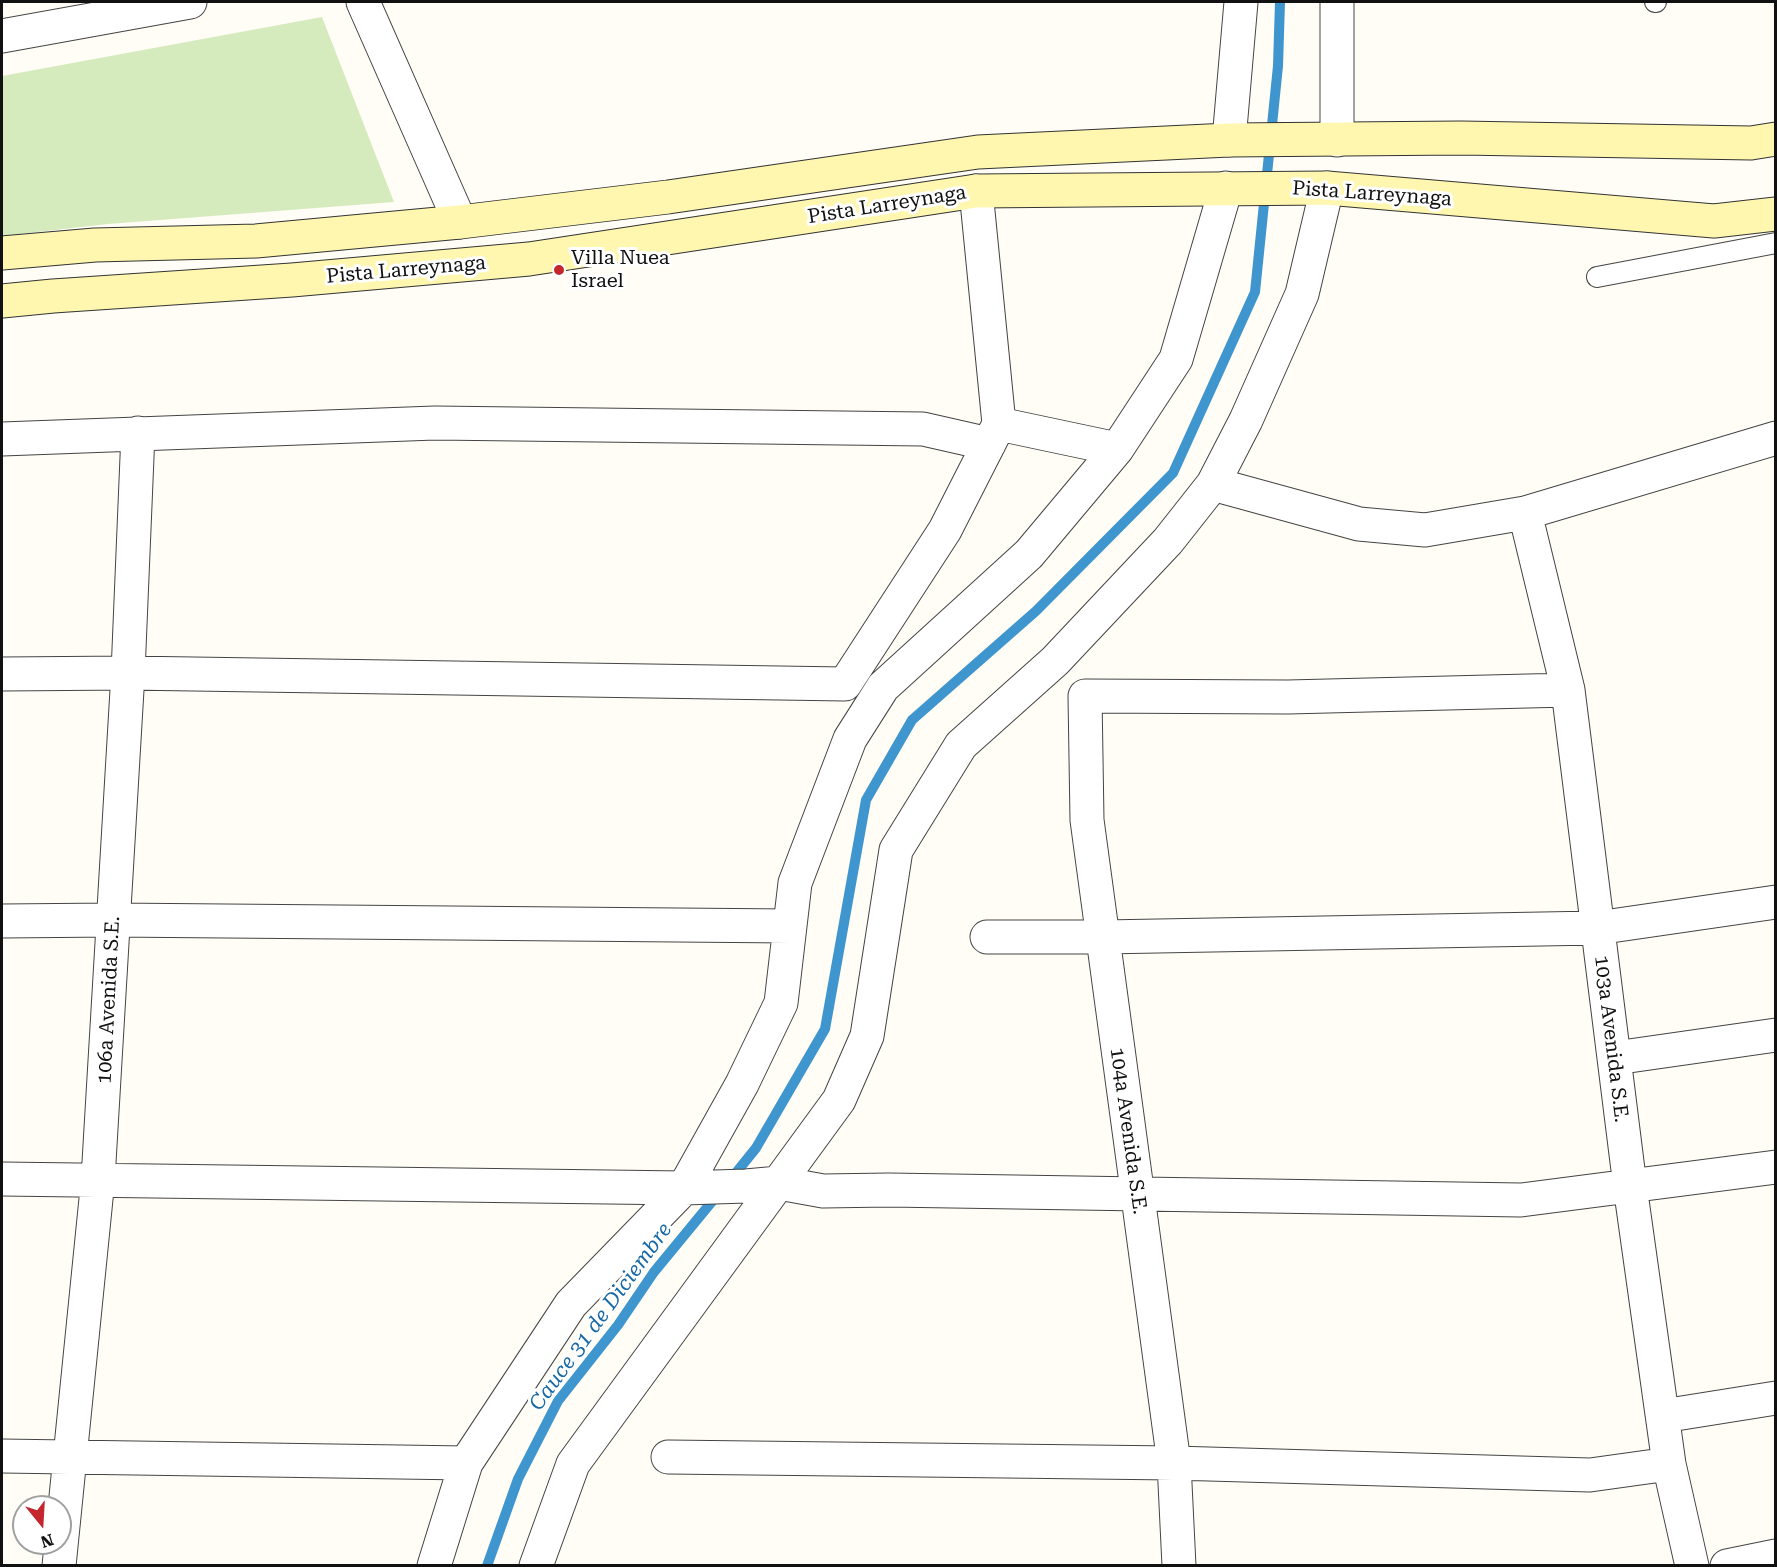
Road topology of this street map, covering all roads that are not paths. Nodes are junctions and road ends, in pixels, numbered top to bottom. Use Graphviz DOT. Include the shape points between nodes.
graph roads {
  1 [pos="190,2"];
  2 [pos="363,2"];
  3 [pos="1241,2"];
  4 [pos="1337,2"];
  5 [pos="2,36"];
  6 [pos="1776,139"];
  7 [pos="1233,140"];
  8 [pos="1328,140"];
  9 [pos="1230,188"];
  10 [pos="1321,188"];
  11 [pos="976,191"];
  12 [pos="1776,214"];
  13 [pos="460,222"];
  14 [pos="1776,243"];
  15 [pos="2,253"];
  16 [pos="1598,277"];
  17 [pos="2,301"];
  18 [pos="138,433"];
  19 [pos="994,434"];
  20 [pos="1776,438"];
  21 [pos="2,439"];
  22 [pos="1117,449"];
  23 [pos="1214,484"];
  24 [pos="1525,513"];
  25 [pos="128,673"];
  26 [pos="2,674"];
  27 [pos="845,684"];
  28 [pos="1568,690"];
  29 [pos="850,739"];
  30 [pos="1776,902"];
  31 [pos="113,920"];
  32 [pos="2,921"];
  33 [pos="790,926"];
  34 [pos="1597,928"];
  35 [pos="987,937"];
  36 [pos="1103,937"];
  37 [pos="1776,1035"];
  38 [pos="1614,1058"];
  39 [pos="1776,1167"];
  40 [pos="2,1179"];
  41 [pos="98,1179"];
  42 [pos="778,1183"];
  43 [pos="1630,1186"];
  44 [pos="684,1188"];
  45 [pos="1136,1193"];
  46 [pos="1776,1398"];
  47 [pos="1663,1416"];
  48 [pos="2,1456"];
  49 [pos="70,1457"];
  50 [pos="668,1457"];
  51 [pos="466,1463"];
  52 [pos="1173,1463"];
  53 [pos="1670,1464"];
  54 [pos="1776,1556"];
  55 [pos="59,1566"];
  56 [pos="434,1566"];
  57 [pos="536,1566"];
  58 [pos="1179,1566"];
  59 [pos="1692,1566"];
  60 [pos="1727,1566"];
  1 -- 5 [label="street"];
  2 -- 13 [label="street"];
  3 -- 7 [label="street"];
  4 -- 8 [label="street"];
  6 -- 8 [label="main road, Pista Larreynaga" via="1751,143"];
  7 -- 8 [label="main road, Pista Larreynaga"];
  7 -- 13 [label="main road, Pista Larreynaga" via="978,152 668,197"];
  9 -- 10 [label="main road, Pista Larreynaga"];
  9 -- 11 [label="main road, Pista Larreynaga"];
  9 -- 22 [label="street" via="1176,359"];
  10 -- 12 [label="main road, Pista Larreynaga" via="1714,221"];
  10 -- 23 [label="street" via="1302,294"];
  11 -- 17 [label="main road, Pista Larreynaga" via="529,260"];
  11 -- 19 [label="street"];
  13 -- 15 [label="main road, Pista Larreynaga" via="256,241 95,245"];
  14 -- 16 [label="lane"];
  18 -- 19 [label="street" via="435,423 923,429"];
  18 -- 21 [label="street"];
  18 -- 25 [label="street, 106a Avenida S.E."];
  19 -- 22 [label="street"];
  19 -- 27 [label="street" via="945,530"];
  20 -- 24 [label="street"];
  22 -- 29 [label="street" via="1029,554 882,687"];
  23 -- 24 [label="street" via="1359,524 1425,530"];
  23 -- 42 [label="street" via="1168,541 1055,661 955,754 896,850 867,1036 839,1100"];
  24 -- 28 [label="street, 103a Avenida S.E."];
  25 -- 26 [label="street"];
  25 -- 27 [label="street"];
  25 -- 31 [label="street, 106a Avenida S.E."];
  27 -- 29 [label="street"];
  28 -- 34 [label="street, 103a Avenida S.E."];
  28 -- 36 [label="street, 104a Avenida S.E." via="1288,697 1085,696 1087,820"];
  29 -- 33 [label="street" via="795,883"];
  30 -- 34 [label="street"];
  31 -- 32 [label="street"];
  31 -- 33 [label="street"];
  31 -- 41 [label="street, 106a Avenida S.E."];
  33 -- 44 [label="street" via="781,1003 742,1084"];
  34 -- 36 [label="street"];
  34 -- 38 [label="street, 103a Avenida S.E."];
  35 -- 36 [label="street"];
  36 -- 45 [label="street, 104a Avenida S.E."];
  37 -- 38 [label="street"];
  38 -- 43 [label="street, 103a Avenida S.E."];
  39 -- 43 [label="street"];
  40 -- 41 [label="street"];
  41 -- 44 [label="street"];
  41 -- 49 [label="street, 106a Avenida S.E."];
  42 -- 44 [label="street"];
  42 -- 45 [label="street" via="823,1191"];
  42 -- 57 [label="street" via="573,1464"];
  43 -- 45 [label="street" via="1521,1200"];
  43 -- 47 [label="street, 103a Avenida S.E."];
  44 -- 51 [label="street" via="571,1304"];
  45 -- 52 [label="street, 104a Avenida S.E."];
  46 -- 47 [label="street"];
  47 -- 53 [label="street, 103a Avenida S.E."];
  48 -- 49 [label="street"];
  49 -- 51 [label="street"];
  49 -- 55 [label="street, 106a Avenida S.E."];
  50 -- 52 [label="street"];
  51 -- 56 [label="street"];
  52 -- 53 [label="street" via="1590,1475"];
  52 -- 58 [label="street, 104a Avenida S.E."];
  53 -- 59 [label="street, 103a Avenida S.E."];
  54 -- 60 [label="street"];
}
